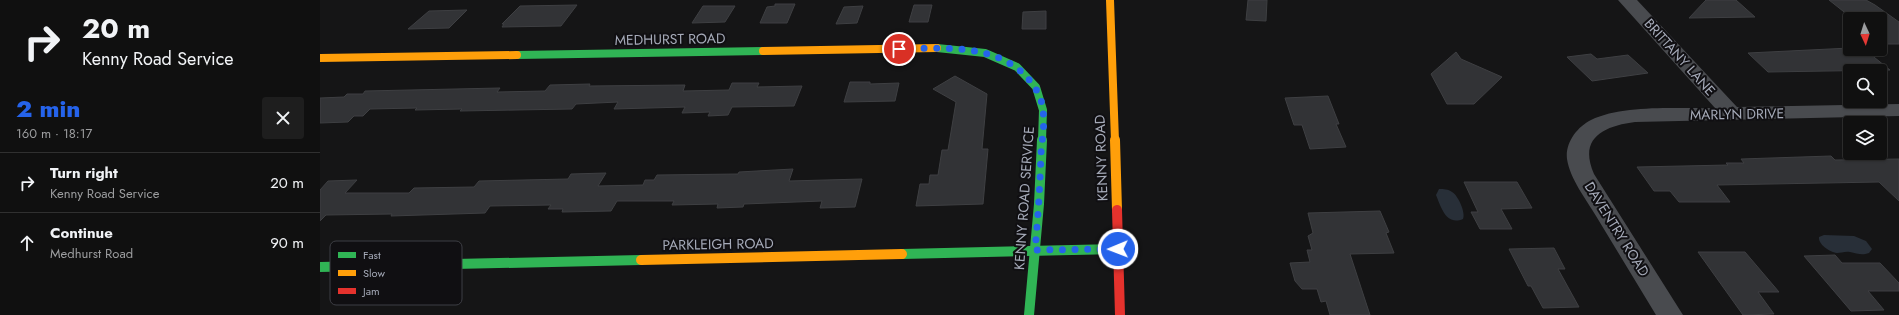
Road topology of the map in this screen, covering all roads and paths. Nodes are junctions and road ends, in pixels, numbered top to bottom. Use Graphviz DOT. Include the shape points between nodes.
graph roads {
  1 [pos="1110,0"];
  2 [pos="1627,0"];
  3 [pos="320,58"];
  4 [pos="1016,67"];
  5 [pos="1899,110"];
  6 [pos="1732,114"];
  7 [pos="1582,140"];
  8 [pos="1118,249"];
  9 [pos="1035,250"];
  10 [pos="462,264"];
  11 [pos="320,267"];
  12 [pos="330,267"];
  13 [pos="1029,315"];
  14 [pos="1120,315"];
  15 [pos="1670,315"];
  1 -- 8 [label="street, KENNY ROAD"];
  2 -- 6 [label="street, BRITTANY LANE"];
  3 -- 4 [label="street, MEDHURST ROAD" via="946,48 985,53"];
  4 -- 9 [label="street, KENNY ROAD SERVICE" via="1036,86 1043,110"];
  5 -- 6 [label="street, MARLYN DRIVE"];
  6 -- 7 [label="street, MARLYN DRIVE" via="1618,118 1601,122"];
  7 -- 15 [label="street, DAVENTRY ROAD" via="1578,153 1581,168 1589,185"];
  8 -- 9 [label="street, PARKLEIGH ROAD"];
  8 -- 14 [label="street, KENNY ROAD"];
  9 -- 10 [label="street, PARKLEIGH ROAD"];
  9 -- 13 [label="street, KENNY ROAD SERVICE"];
  11 -- 12 [label="street, PARKLEIGH ROAD"];
}
